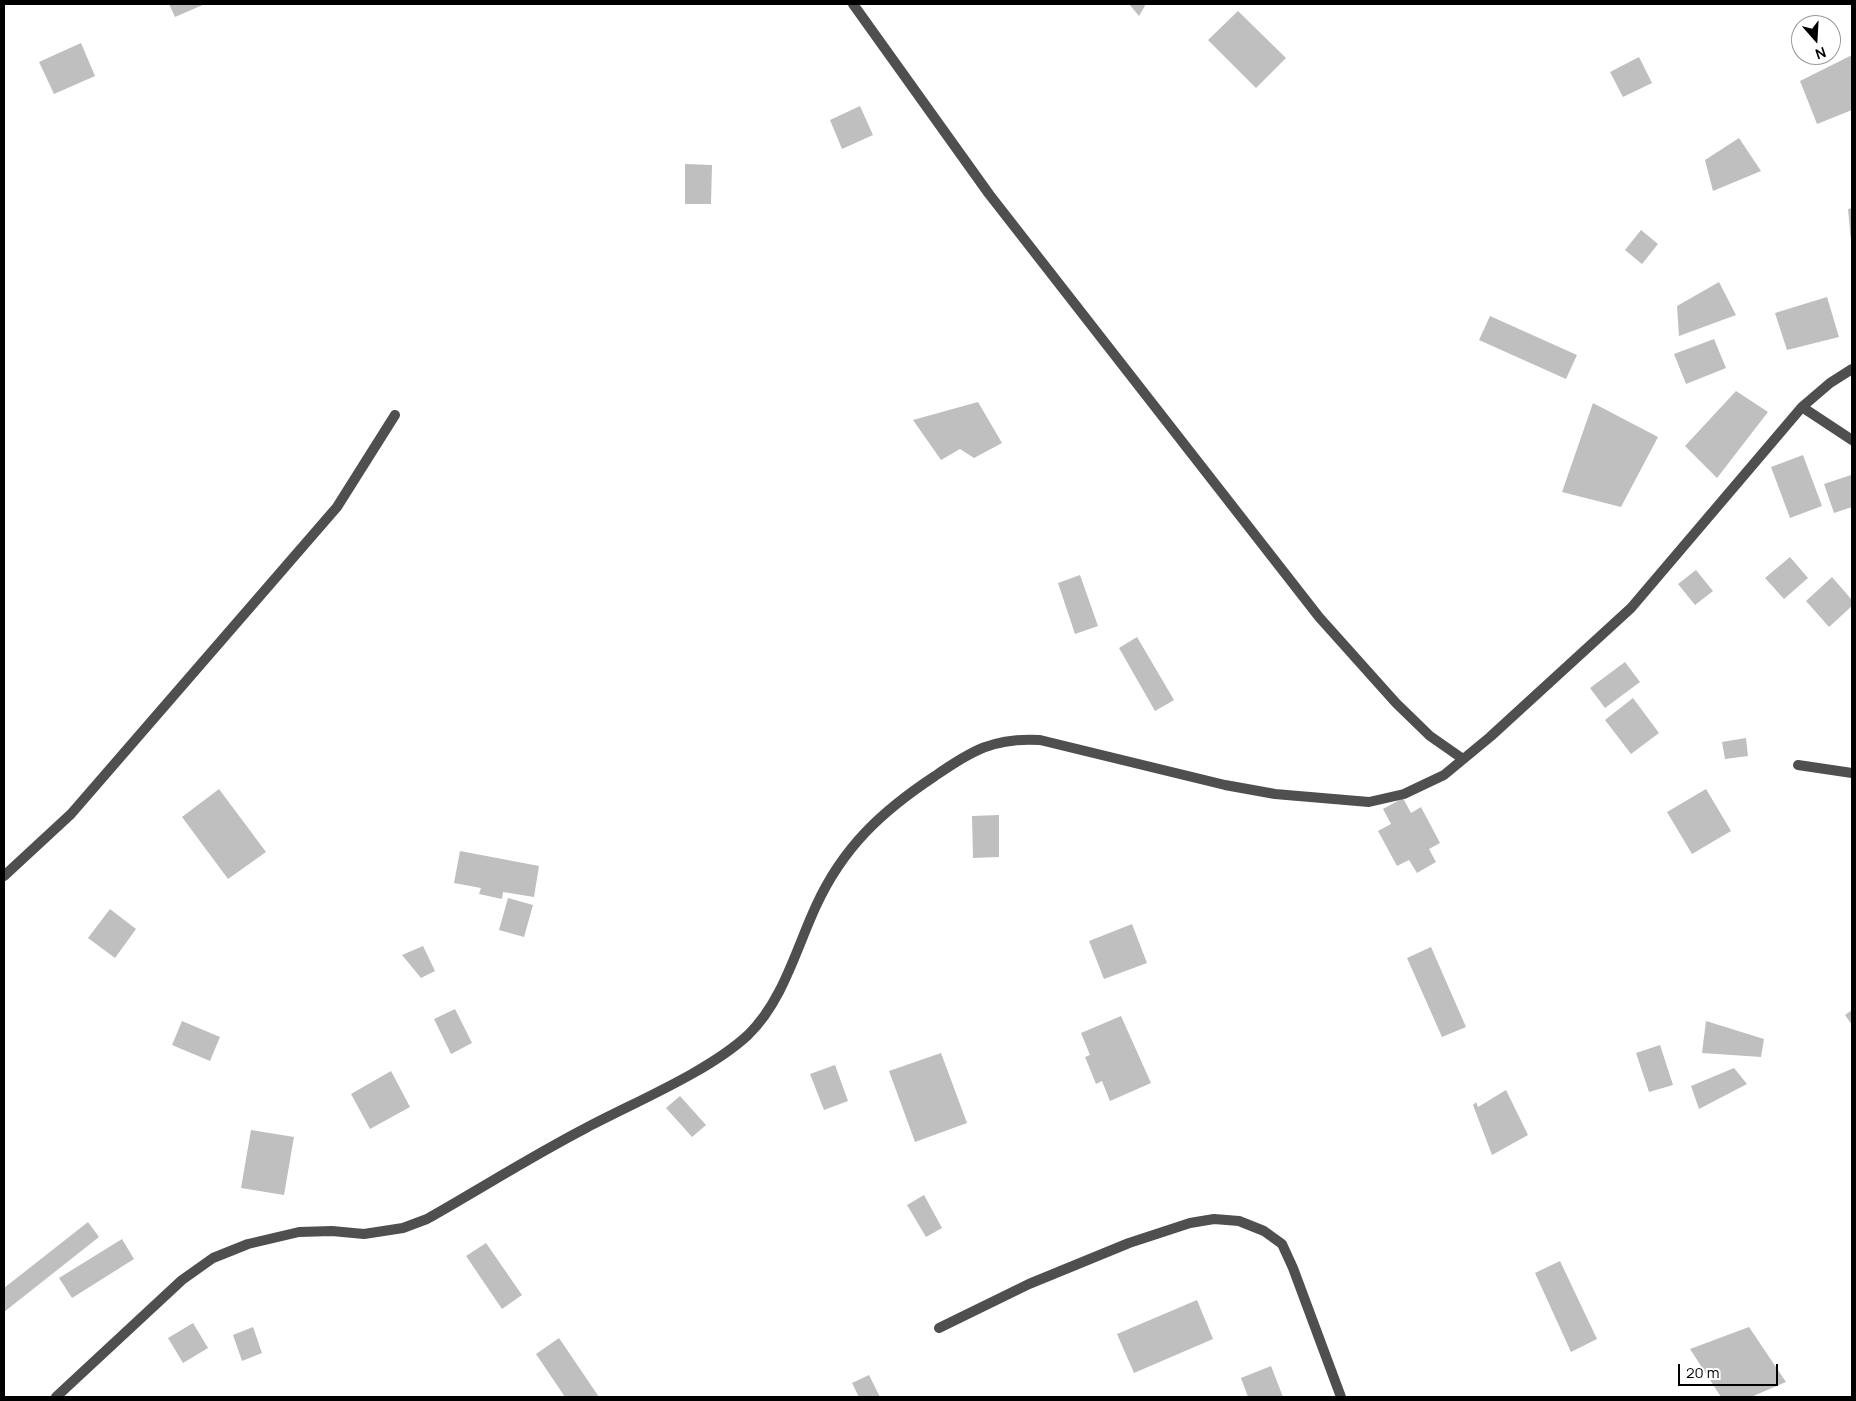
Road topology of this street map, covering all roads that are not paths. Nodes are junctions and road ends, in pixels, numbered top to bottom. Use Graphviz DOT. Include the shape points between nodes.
graph roads {
  1 [pos="853,4"];
  2 [pos="1852,369"];
  3 [pos="1802,407"];
  4 [pos="395,415"];
  5 [pos="1852,440"];
  6 [pos="1463,759"];
  7 [pos="1798,765"];
  8 [pos="1852,773"];
  9 [pos="4,876"];
  10 [pos="939,1328"];
  11 [pos="56,1397"];
  12 [pos="1341,1397"];
  1 -- 6 [label="street" via="989,194 1319,617 1403,710 1430,736"];
  2 -- 3 [label="street"];
  3 -- 5 [label="street"];
  3 -- 6 [label="street" via="1631,608"];
  4 -- 9 [label="street" via="337,507 71,814"];
  6 -- 11 [label="street" via="1444,775 1404,794 1369,802 1251,790 1040,740 1009,739 979,749 914,790 853,844 835,868 816,904 768,1012 731,1050 574,1134 427,1219 383,1232 290,1234 248,1244 213,1258 182,1280"];
  7 -- 8 [label="street"];
  10 -- 12 [label="street" via="1029,1284 1130,1243 1198,1222 1214,1219 1239,1221 1264,1231 1282,1244"];
}
